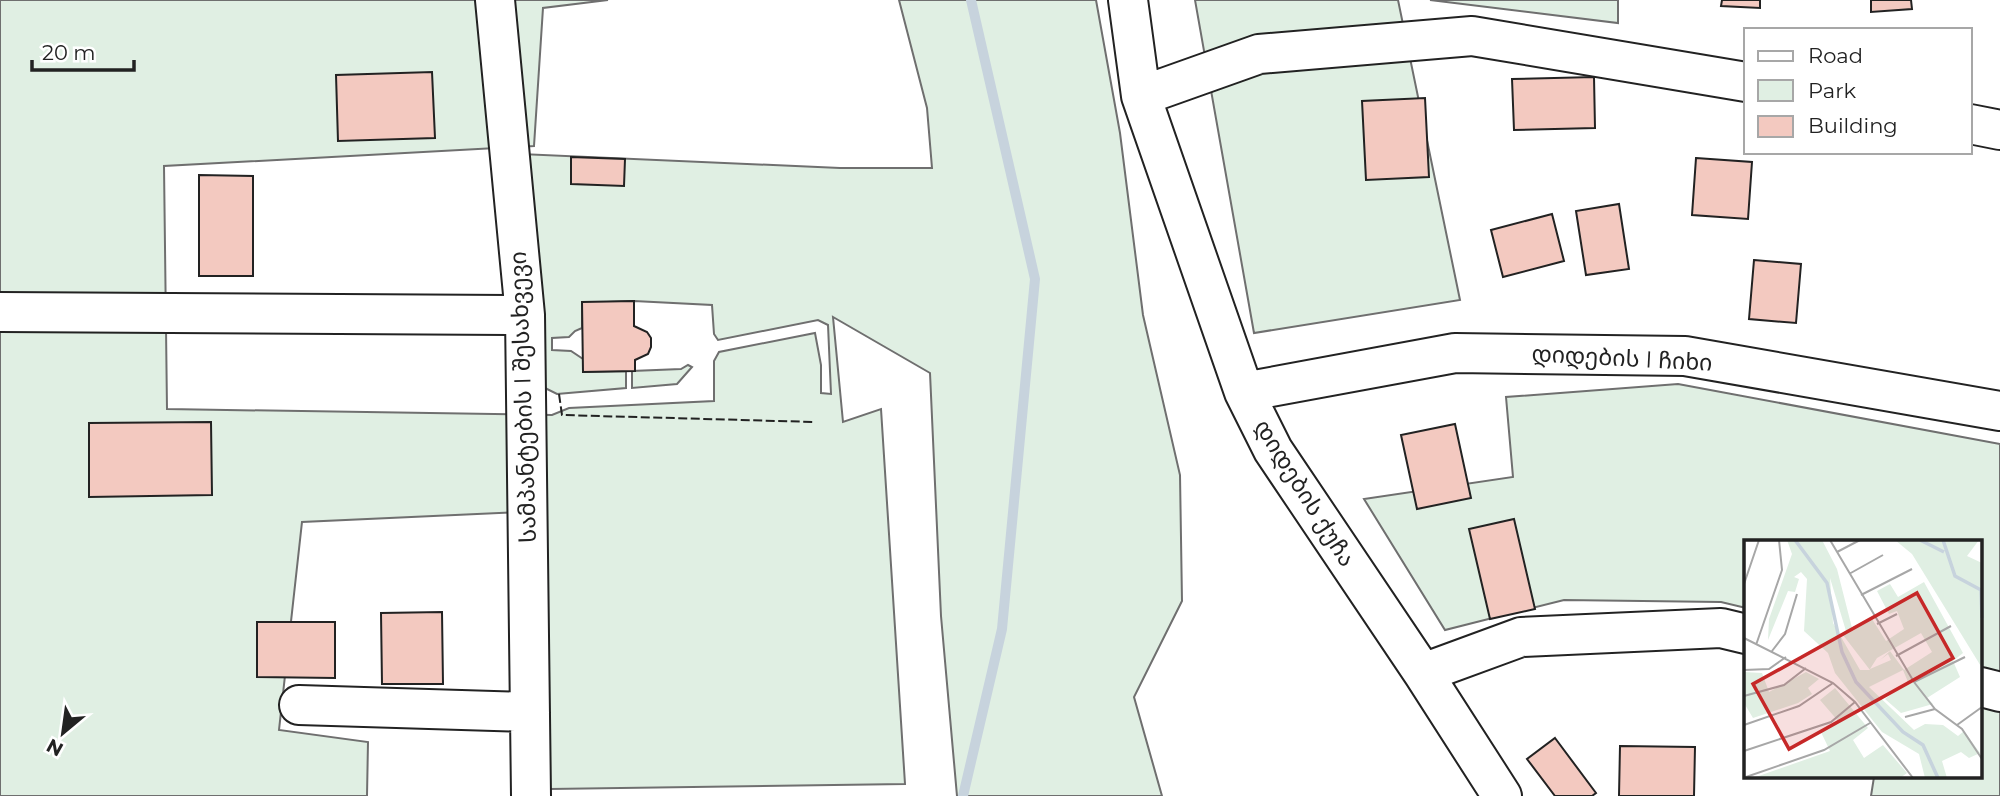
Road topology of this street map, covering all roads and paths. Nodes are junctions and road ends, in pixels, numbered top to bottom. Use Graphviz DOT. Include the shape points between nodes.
graph roads {
  1 [pos="495,0"];
  2 [pos="1128,0"];
  3 [pos="1744,82"];
  4 [pos="1141,96"];
  5 [pos="1972,124"];
  6 [pos="2000,130"];
  7 [pos="0,312"];
  8 [pos="525,315"];
  9 [pos="1244,392"];
  10 [pos="2000,411"];
  11 [pos="1744,634"];
  12 [pos="1423,674"];
  13 [pos="1982,687"];
  14 [pos="2000,692"];
  15 [pos="299,705"];
  16 [pos="530,712"];
  17 [pos="531,796"];
  18 [pos="1502,796"];
  1 -- 8 [label="street, სამპანტების I შესახვევი"];
  2 -- 4 [label="street, დიდების ქუჩა"];
  3 -- 4 [label="street" via="1472,36 1259,54"];
  4 -- 9 [label="street, დიდების ქუჩა"];
  5 -- 6 [label="street"];
  7 -- 8 [label="street"];
  8 -- 16 [label="street, სამპანტების I შესახვევი"];
  9 -- 10 [label="street, დიდების I ჩიხი" via="1455,353 1685,356"];
  9 -- 12 [label="street, დიდების ქუჩა" via="1273,450"];
  11 -- 12 [label="street" via="1721,628 1521,637"];
  12 -- 18 [label="street, დიდების ქუჩა"];
  13 -- 14 [label="street"];
  15 -- 16 [label="street"];
  16 -- 17 [label="street, სამპანტების I შესახვევი"];
}
